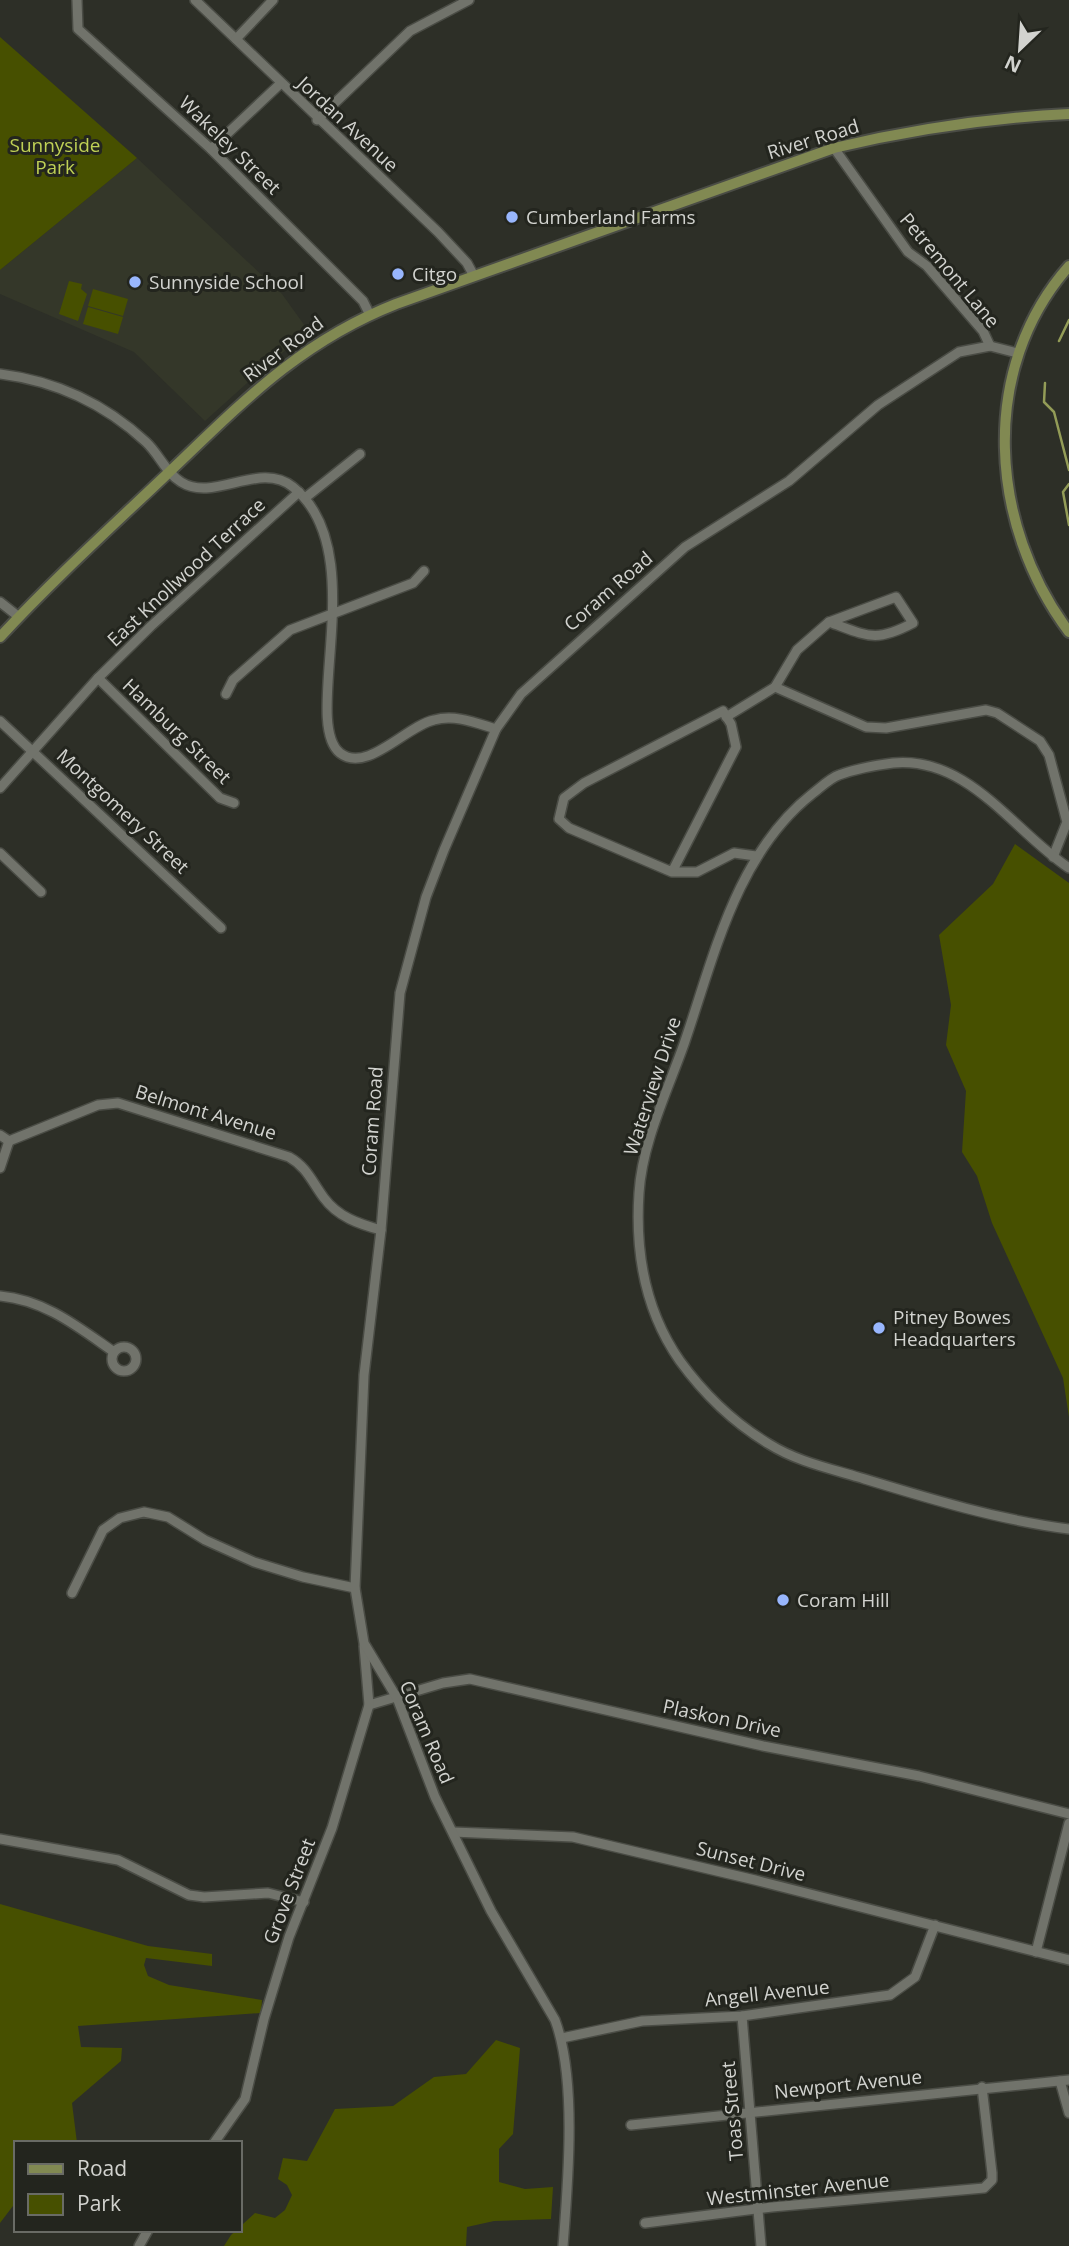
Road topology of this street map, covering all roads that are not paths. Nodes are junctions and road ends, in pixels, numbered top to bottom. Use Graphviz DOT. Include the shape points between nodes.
graph roads {
  1 [pos="77,0"];
  2 [pos="195,0"];
  3 [pos="273,0"];
  4 [pos="470,0"];
  5 [pos="236,39"];
  6 [pos="280,84"];
  7 [pos="1069,114"];
  8 [pos="317,120"];
  9 [pos="834,148"];
  10 [pos="211,149"];
  11 [pos="1069,266"];
  12 [pos="474,276"];
  13 [pos="370,315"];
  14 [pos="990,346"];
  15 [pos="1017,353"];
  16 [pos="0,374"];
  17 [pos="360,454"];
  18 [pos="170,472"];
  19 [pos="302,495"];
  20 [pos="424,571"];
  21 [pos="0,602"];
  22 [pos="332,611"];
  23 [pos="19,617"];
  24 [pos="829,622"];
  25 [pos="1069,632"];
  26 [pos="0,637"];
  27 [pos="98,678"];
  28 [pos="775,687"];
  29 [pos="226,694"];
  30 [pos="726,717"];
  31 [pos="0,721"];
  32 [pos="496,729"];
  33 [pos="32,750"];
  34 [pos="0,788"];
  35 [pos="234,803"];
  36 [pos="0,853"];
  37 [pos="756,856"];
  38 [pos="1053,857"];
  39 [pos="1069,868"];
  40 [pos="672,872"];
  41 [pos="41,892"];
  42 [pos="221,928"];
  43 [pos="0,1135"];
  44 [pos="9,1141"];
  45 [pos="0,1168"];
  46 [pos="381,1230"];
  47 [pos="0,1296"];
  48 [pos="114,1352"];
  49 [pos="1069,1529"];
  50 [pos="355,1588"];
  51 [pos="72,1593"];
  52 [pos="364,1643"];
  53 [pos="397,1698"];
  54 [pos="369,1705"];
  55 [pos="1069,1814"];
  56 [pos="1069,1823"];
  57 [pos="453,1832"];
  58 [pos="0,1839"];
  59 [pos="304,1902"];
  60 [pos="935,1925"];
  61 [pos="1036,1952"];
  62 [pos="1069,1960"];
  63 [pos="742,2015"];
  64 [pos="562,2038"];
  65 [pos="1064,2080"];
  66 [pos="982,2087"];
  67 [pos="750,2112"];
  68 [pos="1069,2113"];
  69 [pos="631,2125"];
  70 [pos="215,2141"];
  71 [pos="758,2211"];
  72 [pos="645,2223"];
  73 [pos="564,2246"];
  74 [pos="761,2246"];
  1 -- 10 [label="street, Wakeley Street" via="78,29"];
  2 -- 5 [label="street, Jordan Avenue"];
  3 -- 5 [label="street"];
  4 -- 8 [label="street" via="410,31"];
  5 -- 6 [label="street, Jordan Avenue"];
  6 -- 8 [label="street, Jordan Avenue"];
  6 -- 10 [label="street"];
  7 -- 9 [label="main road, River Road" via="906,130"];
  8 -- 12 [label="street, Jordan Avenue" via="438,232"];
  9 -- 12 [label="main road, River Road"];
  9 -- 14 [label="street, Petremont Lane" via="908,252 927,266 983,331"];
  10 -- 13 [label="street, Wakeley Street" via="363,301"];
  11 -- 15 [label="main road" via="1037,308"];
  12 -- 13 [label="main road, River Road"];
  13 -- 18 [label="main road, River Road" via="295,358"];
  14 -- 15 [label="street, Coram Road"];
  14 -- 32 [label="street, Coram Road" via="959,352 936,365 878,405 789,481 685,547 521,694"];
  15 -- 25 [label="main road" via="1004,411 1010,494 1035,575"];
  16 -- 18 [label="street" via="59,388 95,404 146,442"];
  17 -- 19 [label="street, East Knollwood Terrace"];
  18 -- 19 [label="street" via="188,486 267,478 285,482"];
  18 -- 23 [label="main road, River Road"];
  19 -- 22 [label="street" via="313,506 330,551"];
  19 -- 27 [label="street, East Knollwood Terrace" via="150,626"];
  20 -- 22 [label="street" via="413,583"];
  21 -- 23 [label="street"];
  22 -- 29 [label="street" via="290,629 233,680"];
  22 -- 32 [label="street" via="330,731 339,752 353,759 367,758 421,724 444,718"];
  23 -- 26 [label="main road, River Road"];
  24 -- 24 [label="street" via="887,637 913,624 896,597"];
  24 -- 28 [label="street" via="797,650"];
  27 -- 33 [label="street, East Knollwood Terrace"];
  27 -- 35 [label="street, Hamburg Street" via="220,799"];
  28 -- 30 [label="street"];
  28 -- 38 [label="street" via="866,727 886,728 986,710 997,713 1040,740 1049,755 1067,822"];
  30 -- 40 [label="street" via="736,747"];
  30 -- 40 [label="street" via="723,711 584,783 564,798 559,819 569,828"];
  31 -- 33 [label="street, Montgomery Street"];
  32 -- 46 [label="street, Coram Road" via="430,885 408,958 399,1005"];
  33 -- 34 [label="street, East Knollwood Terrace"];
  33 -- 42 [label="street, Montgomery Street"];
  36 -- 41 [label="street"];
  37 -- 38 [label="street, Waterview Drive" via="797,806 838,775 894,763 920,765 964,781"];
  37 -- 40 [label="street" via="734,853 696,872"];
  37 -- 49 [label="street, Waterview Drive" via="731,909 649,1144 639,1190 639,1260 655,1318 680,1361 713,1402 771,1446 940,1501"];
  38 -- 39 [label="street, Waterview Drive"];
  43 -- 44 [label="street"];
  44 -- 45 [label="street"];
  44 -- 46 [label="street, Belmont Avenue" via="98,1105 118,1103 289,1157 306,1169 324,1199 340,1213"];
  46 -- 50 [label="street, Coram Road" via="364,1375"];
  47 -- 48 [label="street" via="58,1313"];
  50 -- 51 [label="street" via="254,1562 168,1517 144,1512 120,1518 103,1530"];
  50 -- 52 [label="street, Coram Road"];
  52 -- 53 [label="street, Coram Road"];
  52 -- 54 [label="street, Grove Street"];
  53 -- 54 [label="street, Plaskon Drive"];
  53 -- 55 [label="street, Plaskon Drive" via="470,1679 763,1746 919,1776"];
  53 -- 57 [label="street, Coram Road"];
  54 -- 59 [label="street, Grove Street"];
  56 -- 61 [label="street"];
  57 -- 60 [label="street, Sunset Drive" via="573,1837"];
  57 -- 64 [label="street, Coram Road"];
  58 -- 59 [label="street" via="118,1860 189,1895 268,1893"];
  59 -- 70 [label="street, Grove Street" via="264,2019 245,2099"];
  60 -- 61 [label="street, Sunset Drive"];
  60 -- 63 [label="street, Angell Avenue" via="915,1977 890,1996"];
  61 -- 62 [label="street, Sunset Drive"];
  63 -- 64 [label="street, Angell Avenue" via="642,2021"];
  63 -- 67 [label="street, Toas Street"];
  64 -- 73 [label="street, Coram Road" via="567,2120"];
  65 -- 66 [label="street, Newport Avenue"];
  65 -- 68 [label="street"];
  66 -- 67 [label="street, Newport Avenue"];
  66 -- 71 [label="street, Westminster Avenue" via="992,2180 984,2189"];
  67 -- 69 [label="street, Newport Avenue"];
  67 -- 71 [label="street, Toas Street"];
  71 -- 72 [label="street, Westminster Avenue"];
  71 -- 74 [label="street, Toas Street"];
}
